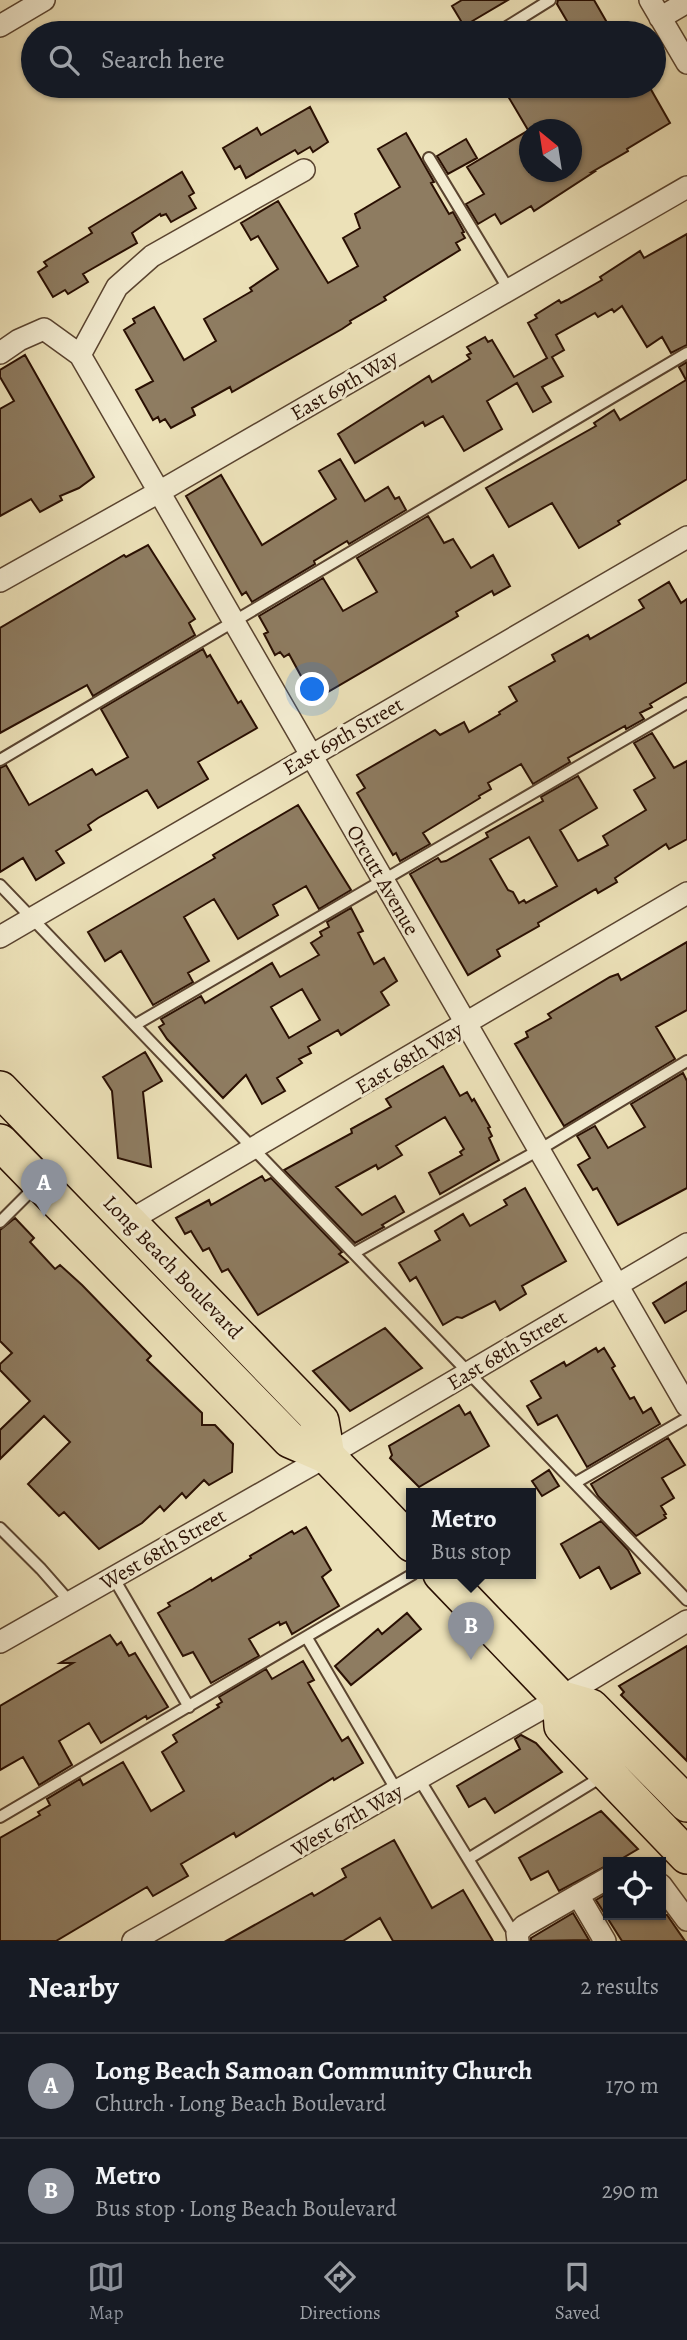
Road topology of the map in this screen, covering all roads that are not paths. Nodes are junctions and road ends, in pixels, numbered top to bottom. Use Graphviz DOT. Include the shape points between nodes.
graph roads {
  1 [pos="44,0"];
  2 [pos="550,0"];
  3 [pos="687,2"];
  4 [pos="655,9"];
  5 [pos="516,21"];
  6 [pos="0,26"];
  7 [pos="666,28"];
  8 [pos="687,63"];
  9 [pos="429,158"];
  10 [pos="304,170"];
  11 [pos="687,187"];
  12 [pos="509,290"];
  13 [pos="0,353"];
  14 [pos="687,353"];
  15 [pos="80,355"];
  16 [pos="159,492"];
  17 [pos="687,537"];
  18 [pos="0,581"];
  19 [pos="234,622"];
  20 [pos="687,703"];
  21 [pos="311,754"];
  22 [pos="0,760"];
  23 [pos="383,879"];
  24 [pos="0,885"];
  25 [pos="687,893"];
  26 [pos="32,918"];
  27 [pos="0,937"];
  28 [pos="466,1024"];
  29 [pos="135,1025"];
  30 [pos="687,1062"];
  31 [pos="0,1089"];
  32 [pos="0,1142"];
  33 [pos="254,1149"];
  34 [pos="539,1150"];
  35 [pos="40,1183"];
  36 [pos="130,1221"];
  37 [pos="0,1222"];
  38 [pos="687,1244"];
  39 [pos="354,1253"];
  40 [pos="617,1285"];
  41 [pos="469,1373"];
  42 [pos="687,1406"];
  43 [pos="687,1418"];
  44 [pos="327,1456"];
  45 [pos="575,1483"];
  46 [pos="0,1528"];
  47 [pos="406,1539"];
  48 [pos="113,1577"];
  49 [pos="406,1578"];
  50 [pos="446,1579"];
  51 [pos="687,1600"];
  52 [pos="69,1602"];
  53 [pos="687,1621"];
  54 [pos="307,1638"];
  55 [pos="0,1642"];
  56 [pos="560,1698"];
  57 [pos="189,1707"];
  58 [pos="608,1773"];
  59 [pos="419,1779"];
  60 [pos="397,1791"];
  61 [pos="687,1804"];
  62 [pos="0,1817"];
  63 [pos="687,1856"];
  64 [pos="468,1859"];
  65 [pos="603,1881"];
  66 [pos="666,1892"];
  67 [pos="578,1895"];
  68 [pos="687,1920"];
  69 [pos="518,1937"];
  70 [pos="133,1941"];
  71 [pos="605,1941"];
  1 -- 6 [label="street"];
  2 -- 5 [label="lane"];
  3 -- 4 [label="street"];
  7 -- 8 [label="street"];
  9 -- 12 [label="lane"];
  10 -- 15 [label="street" via="152,256 117,287"];
  11 -- 12 [label="street, East 69th Way"];
  12 -- 16 [label="street, East 69th Way"];
  13 -- 15 [label="street" via="44,329"];
  14 -- 19 [label="lane"];
  15 -- 16 [label="street, Orcutt Avenue"];
  16 -- 18 [label="street, East 69th Way"];
  16 -- 19 [label="street, Orcutt Avenue"];
  17 -- 21 [label="street, East 69th Street"];
  19 -- 21 [label="street, Orcutt Avenue"];
  19 -- 22 [label="lane"];
  20 -- 23 [label="lane"];
  21 -- 23 [label="street, Orcutt Avenue"];
  21 -- 26 [label="street, East 69th Street"];
  23 -- 28 [label="street, Orcutt Avenue"];
  23 -- 29 [label="lane"];
  24 -- 26 [label="lane"];
  25 -- 28 [label="street, East 68th Way"];
  26 -- 27 [label="street, East 69th Street"];
  26 -- 29 [label="lane"];
  28 -- 33 [label="street, East 68th Way"];
  28 -- 34 [label="street, Orcutt Avenue"];
  29 -- 33 [label="lane"];
  30 -- 34 [label="lane"];
  31 -- 36 [label="main road, Long Beach Boulevard"];
  32 -- 35 [label="main road, Long Beach Boulevard"];
  33 -- 36 [label="street, East 68th Way"];
  33 -- 39 [label="lane"];
  34 -- 39 [label="lane"];
  34 -- 40 [label="street, Orcutt Avenue"];
  35 -- 37 [label="lane"];
  35 -- 44 [label="main road, Long Beach Boulevard" via="290,1440"];
  36 -- 44 [label="main road, Long Beach Boulevard" via="321,1422"];
  38 -- 40 [label="street, East 68th Street"];
  39 -- 41 [label="lane"];
  40 -- 41 [label="street, East 68th Street"];
  40 -- 42 [label="street, Orcutt Avenue"];
  41 -- 44 [label="street, East 68th Street"];
  41 -- 45 [label="lane"];
  43 -- 45 [label="lane"];
  44 -- 47 [label="main road, Long Beach Boulevard"];
  44 -- 48 [label="street, West 68th Street"];
  45 -- 51 [label="lane"];
  46 -- 52 [label="lane"];
  48 -- 52 [label="street, West 68th Street"];
  48 -- 57 [label="lane"];
  49 -- 54 [label="lane"];
  50 -- 56 [label="main road"];
  52 -- 55 [label="street, West 68th Street"];
  53 -- 56 [label="street, West 67th Way"];
  54 -- 57 [label="lane"];
  54 -- 60 [label="lane"];
  56 -- 58 [label="main road" via="562,1726"];
  56 -- 59 [label="street, West 67th Way"];
  56 -- 61 [label="main road" via="591,1707"];
  57 -- 62 [label="lane"];
  58 -- 63 [label="main road"];
  58 -- 64 [label="lane"];
  59 -- 60 [label="street, West 67th Way"];
  59 -- 64 [label="lane"];
  60 -- 70 [label="street, West 67th Way"];
  64 -- 69 [label="lane"];
  65 -- 67 [label="street"];
  66 -- 68 [label="street"];
  67 -- 69 [label="street" via="524,1926"];
  67 -- 71 [label="street"];
}
